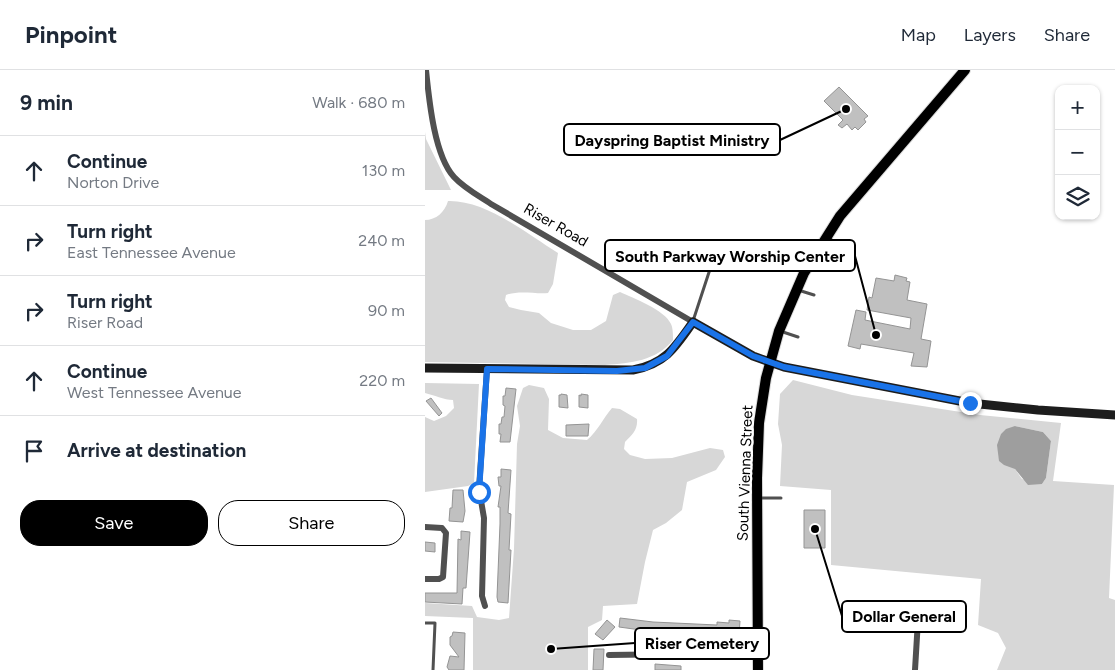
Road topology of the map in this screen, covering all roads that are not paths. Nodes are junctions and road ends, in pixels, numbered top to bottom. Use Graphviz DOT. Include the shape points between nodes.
graph roads {
  1 [pos="426,70"];
  2 [pos="965,70"];
  3 [pos="826,236"];
  4 [pos="841,248"];
  5 [pos="714,257"];
  6 [pos="797,289"];
  7 [pos="814,295"];
  8 [pos="693,322"];
  9 [pos="779,331"];
  10 [pos="798,337"];
  11 [pos="770,362"];
  12 [pos="425,368"];
  13 [pos="487,369"];
  14 [pos="1115,415"];
  15 [pos="757,498"];
  16 [pos="781,498"];
  17 [pos="425,527"];
  18 [pos="425,579"];
  19 [pos="919,603"];
  20 [pos="485,606"];
  21 [pos="425,623"];
  22 [pos="758,654"];
  23 [pos="609,655"];
  24 [pos="433,670"];
  25 [pos="758,670"];
  26 [pos="915,670"];
  1 -- 8 [label="street, Riser Road" via="439,149 454,177 491,204"];
  2 -- 3 [label="highway, South Vienna Street"];
  3 -- 4 [label="lane"];
  3 -- 6 [label="highway, South Vienna Street"];
  5 -- 8 [label="lane"];
  6 -- 7 [label="lane"];
  6 -- 9 [label="highway, South Vienna Street"];
  8 -- 11 [label="main road, Riser Road" via="753,356"];
  8 -- 13 [label="main road" via="667,356 645,368 617,371"];
  9 -- 10 [label="lane"];
  9 -- 11 [label="highway, South Vienna Street"];
  11 -- 14 [label="main road, Riser Road" via="970,403"];
  11 -- 15 [label="highway, South Vienna Street" via="759,423"];
  12 -- 13 [label="main road"];
  13 -- 20 [label="street" via="479,488 484,518 482,596"];
  15 -- 16 [label="lane"];
  15 -- 22 [label="highway, South Vienna Street"];
  17 -- 18 [label="street" via="443,528 446,532 443,577"];
  19 -- 26 [label="street"];
  21 -- 24 [label="lane" via="435,623"];
  22 -- 23 [label="street"];
  22 -- 25 [label="highway, South Vienna Street"];
}
